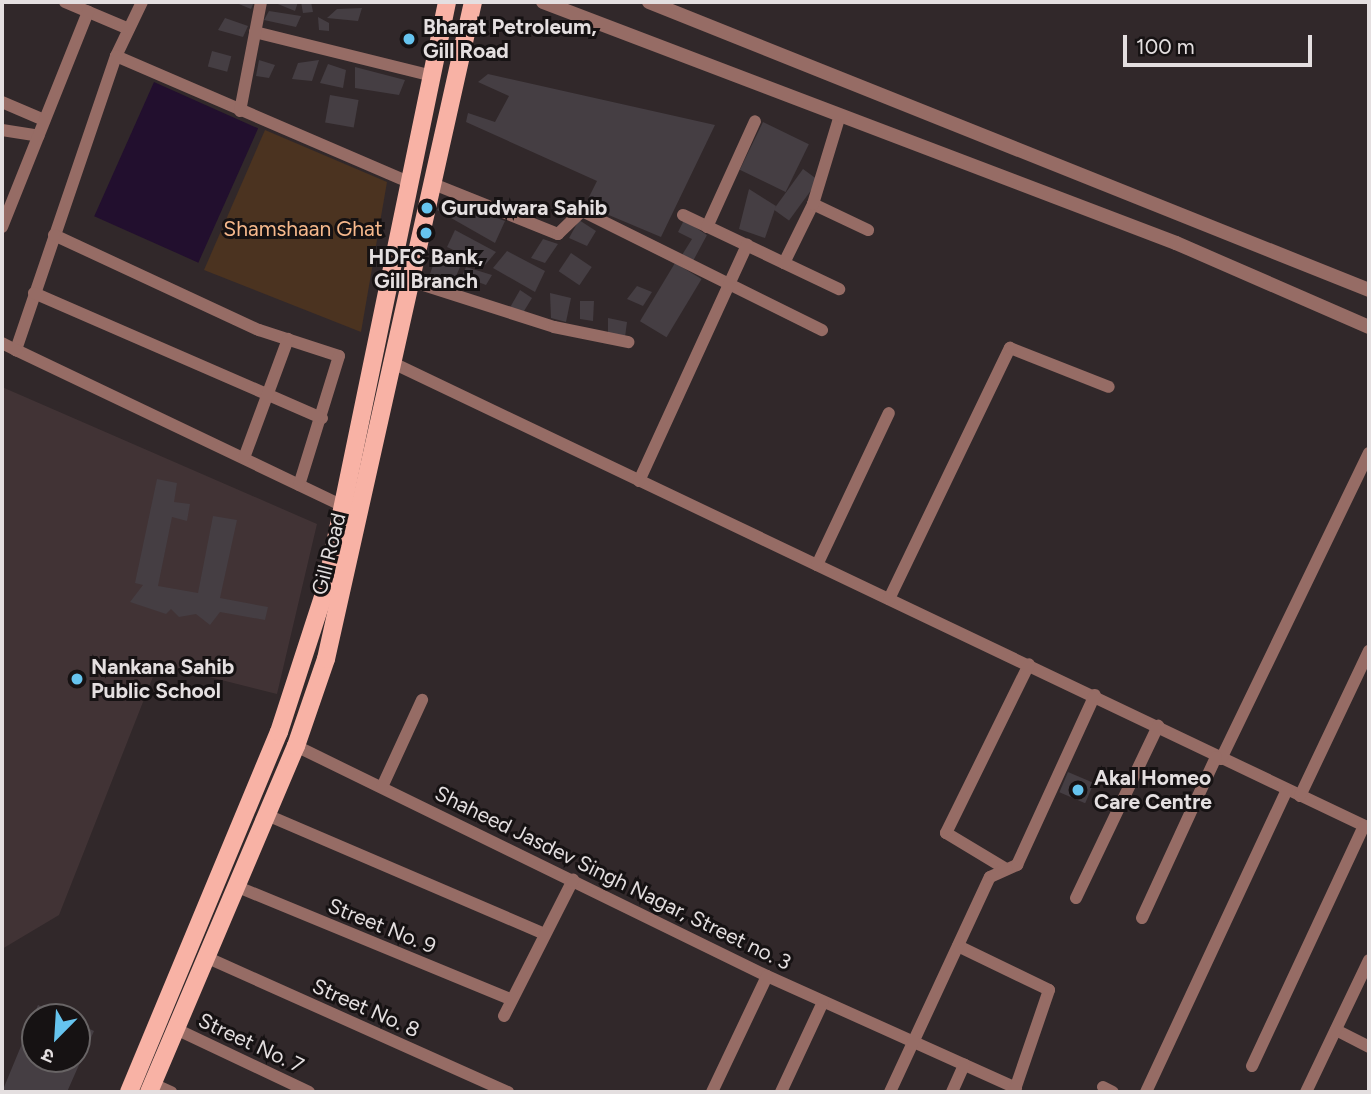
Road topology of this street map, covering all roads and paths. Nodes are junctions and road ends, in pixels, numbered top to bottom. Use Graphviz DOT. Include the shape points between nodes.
graph roads {
  1 [pos="65,2"];
  2 [pos="142,2"];
  3 [pos="261,2"];
  4 [pos="447,2"];
  5 [pos="472,2"];
  6 [pos="543,2"];
  7 [pos="649,2"];
  8 [pos="88,12"];
  9 [pos="129,29"];
  10 [pos="255,32"];
  11 [pos="116,56"];
  12 [pos="429,75"];
  13 [pos="2,102"];
  14 [pos="240,111"];
  15 [pos="840,115"];
  16 [pos="44,120"];
  17 [pos="755,121"];
  18 [pos="2,130"];
  19 [pos="39,136"];
  20 [pos="406,181"];
  21 [pos="431,183"];
  22 [pos="813,204"];
  23 [pos="683,215"];
  24 [pos="2,227"];
  25 [pos="707,227"];
  26 [pos="868,230"];
  27 [pos="54,235"];
  28 [pos="747,246"];
  29 [pos="784,263"];
  30 [pos="411,281"];
  31 [pos="729,284"];
  32 [pos="839,289"];
  33 [pos="1369,290"];
  34 [pos="34,293"];
  35 [pos="1369,327"];
  36 [pos="822,330"];
  37 [pos="288,339"];
  38 [pos="628,342"];
  39 [pos="2,344"];
  40 [pos="16,350"];
  41 [pos="395,364"];
  42 [pos="1109,387"];
  43 [pos="266,396"];
  44 [pos="889,413"];
  45 [pos="322,418"];
  46 [pos="1369,453"];
  47 [pos="244,458"];
  48 [pos="639,481"];
  49 [pos="299,485"];
  50 [pos="343,506"];
  51 [pos="817,565"];
  52 [pos="890,599"];
  53 [pos="1369,651"];
  54 [pos="1029,664"];
  55 [pos="1095,695"];
  56 [pos="422,700"];
  57 [pos="1158,726"];
  58 [pos="296,746"];
  59 [pos="1219,758"];
  60 [pos="382,787"];
  61 [pos="1287,790"];
  62 [pos="1300,796"];
  63 [pos="267,815"];
  64 [pos="1367,827"];
  65 [pos="1006,870"];
  66 [pos="573,880"];
  67 [pos="238,887"];
  68 [pos="1076,898"];
  69 [pos="1142,918"];
  70 [pos="545,934"];
  71 [pos="958,946"];
  72 [pos="208,958"];
  73 [pos="1369,960"];
  74 [pos="767,976"];
  75 [pos="512,1000"];
  76 [pos="823,1002"];
  77 [pos="504,1016"];
  78 [pos="176,1029"];
  79 [pos="1336,1030"];
  80 [pos="914,1042"];
  81 [pos="1369,1047"];
  82 [pos="964,1065"];
  83 [pos="1252,1066"];
  84 [pos="151,1088"];
  85 [pos="1015,1090"];
  86 [pos="129,1092"];
  87 [pos="171,1092"];
  88 [pos="309,1092"];
  89 [pos="508,1092"];
  90 [pos="712,1092"];
  91 [pos="781,1092"];
  92 [pos="890,1092"];
  93 [pos="952,1092"];
  94 [pos="1146,1092"];
  95 [pos="1306,1092"];
  1 -- 8 [label="street"];
  2 -- 9 [label="street"];
  3 -- 10 [label="street"];
  4 -- 12 [label="main road, Gill Road"];
  5 -- 21 [label="main road, Gill Road"];
  6 -- 15 [label="street"];
  7 -- 33 [label="street"];
  8 -- 9 [label="street"];
  8 -- 16 [label="street"];
  9 -- 11 [label="street"];
  10 -- 12 [label="street"];
  10 -- 14 [label="street"];
  11 -- 14 [label="street"];
  11 -- 27 [label="street"];
  12 -- 20 [label="main road, Gill Road"];
  13 -- 16 [label="street"];
  14 -- 20 [label="street"];
  15 -- 22 [label="street"];
  15 -- 35 [label="street" via="1176,243"];
  16 -- 19 [label="street"];
  17 -- 25 [label="street"];
  18 -- 19 [label="street"];
  19 -- 24 [label="street"];
  20 -- 50 [label="main road, Gill Road"];
  21 -- 30 [label="main road, Gill Road"];
  21 -- 31 [label="street" via="558,233 582,211"];
  22 -- 26 [label="street"];
  22 -- 29 [label="street"];
  23 -- 25 [label="street"];
  25 -- 28 [label="street"];
  27 -- 34 [label="street"];
  27 -- 37 [label="street"];
  28 -- 29 [label="street"];
  28 -- 31 [label="street"];
  29 -- 32 [label="street"];
  30 -- 38 [label="street" via="532,321"];
  30 -- 41 [label="main road, Gill Road"];
  31 -- 36 [label="street"];
  31 -- 48 [label="street"];
  34 -- 40 [label="street"];
  34 -- 43 [label="street"];
  37 -- 43 [label="street"];
  37 -- 45 [label="street" via="339,356"];
  39 -- 40 [label="street"];
  40 -- 47 [label="street"];
  41 -- 48 [label="street"];
  41 -- 58 [label="main road, Gill Road" via="355,550"];
  42 -- 52 [label="street" via="1010,348"];
  43 -- 45 [label="street"];
  43 -- 47 [label="street"];
  44 -- 51 [label="street"];
  45 -- 49 [label="street"];
  46 -- 59 [label="street"];
  47 -- 49 [label="street"];
  48 -- 51 [label="street"];
  49 -- 50 [label="street"];
  50 -- 86 [label="main road, Gill Road" via="295,691"];
  51 -- 52 [label="street"];
  52 -- 54 [label="street"];
  53 -- 62 [label="street"];
  54 -- 55 [label="street"];
  54 -- 65 [label="street" via="946,833"];
  55 -- 57 [label="street"];
  55 -- 65 [label="street" via="1017,864"];
  56 -- 60 [label="street"];
  57 -- 59 [label="street"];
  57 -- 68 [label="street"];
  58 -- 60 [label="street, Shaheed Jasdev Singh Nagar, Street no. 3"];
  58 -- 63 [label="main road, Gill Road"];
  59 -- 61 [label="street"];
  59 -- 69 [label="street"];
  60 -- 66 [label="street, Shaheed Jasdev Singh Nagar, Street no. 3"];
  61 -- 62 [label="street"];
  61 -- 94 [label="street"];
  62 -- 64 [label="street"];
  63 -- 67 [label="main road, Gill Road"];
  63 -- 70 [label="street"];
  64 -- 83 [label="street"];
  65 -- 71 [label="street" via="992,873"];
  66 -- 70 [label="street"];
  66 -- 74 [label="street, Shaheed Jasdev Singh Nagar, Street no. 3"];
  67 -- 72 [label="main road, Gill Road"];
  67 -- 75 [label="street, Street No. 9"];
  70 -- 75 [label="street"];
  71 -- 80 [label="street"];
  71 -- 85 [label="street" via="1049,990"];
  72 -- 78 [label="main road, Gill Road"];
  72 -- 89 [label="street, Street No. 8"];
  73 -- 79 [label="street"];
  74 -- 76 [label="street, Shaheed Jasdev Singh Nagar, Street no. 3"];
  74 -- 90 [label="street"];
  75 -- 77 [label="street"];
  76 -- 80 [label="street, Shaheed Jasdev Singh Nagar, Street no. 3"];
  76 -- 91 [label="street"];
  78 -- 84 [label="main road, Gill Road"];
  78 -- 88 [label="street, Street No. 7"];
  79 -- 81 [label="street"];
  79 -- 95 [label="street"];
  80 -- 82 [label="street, Shaheed Jasdev Singh Nagar, Street no. 3"];
  80 -- 92 [label="street"];
  82 -- 85 [label="street, Shaheed Jasdev Singh Nagar, Street no. 3"];
  82 -- 93 [label="street"];
  84 -- 87 [label="street"];
}
